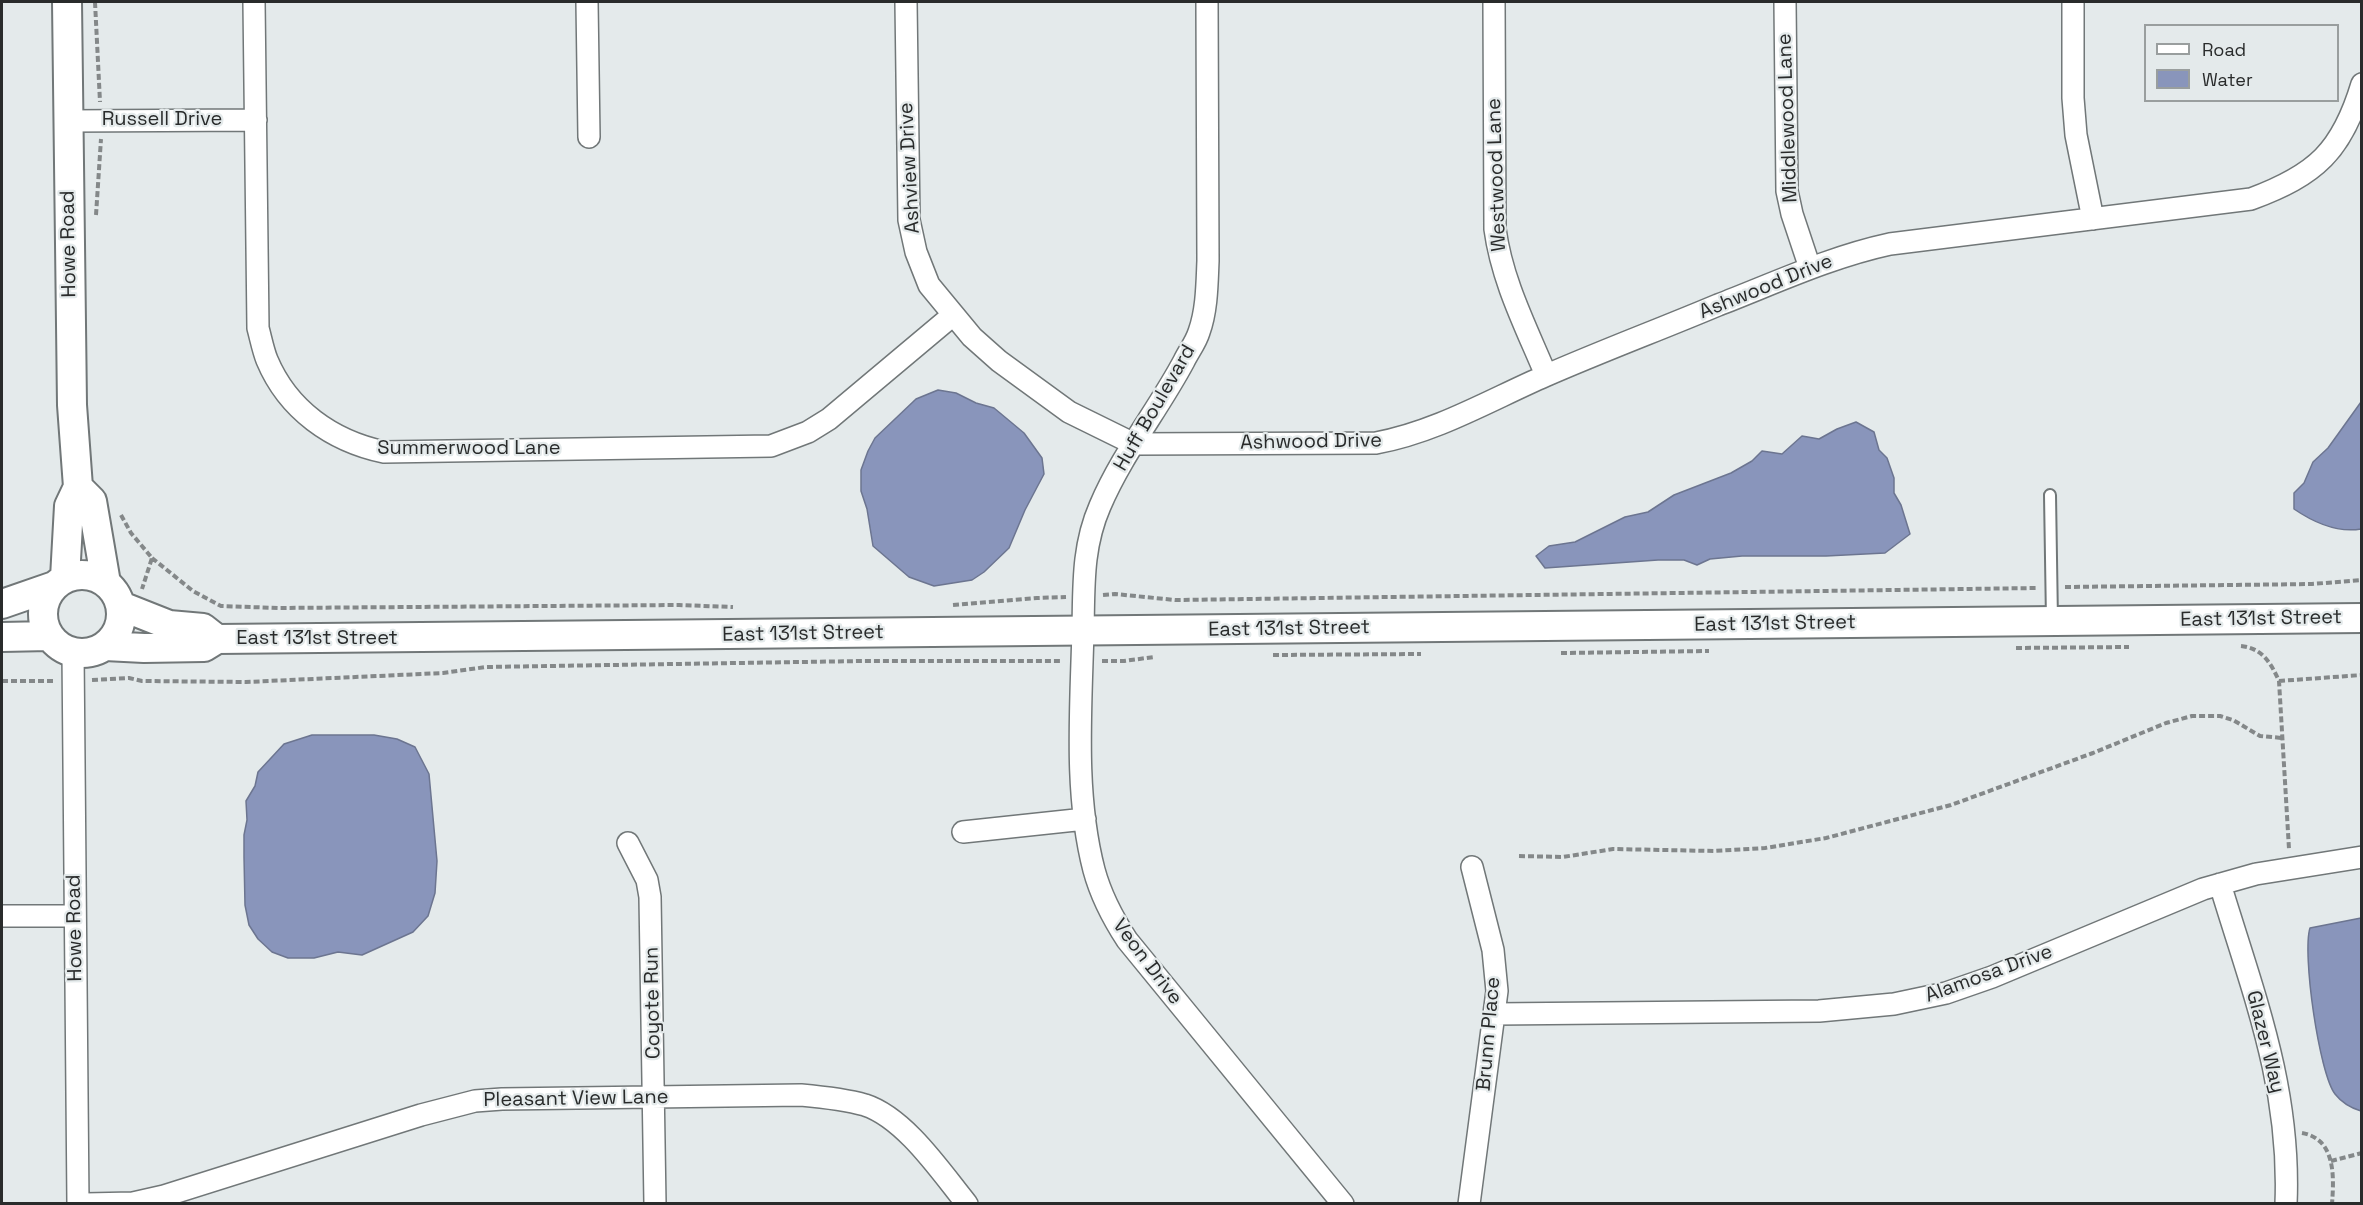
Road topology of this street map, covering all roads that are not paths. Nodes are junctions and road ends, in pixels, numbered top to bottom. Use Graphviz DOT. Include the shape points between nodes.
graph roads {
  1 [pos="67,2"];
  2 [pos="254,2"];
  3 [pos="587,2"];
  4 [pos="906,2"];
  5 [pos="1207,2"];
  6 [pos="1494,2"];
  7 [pos="1785,2"];
  8 [pos="2073,2"];
  9 [pos="2361,84"];
  10 [pos="256,120"];
  11 [pos="68,121"];
  12 [pos="589,137"];
  13 [pos="2093,219"];
  14 [pos="1810,268"];
  15 [pos="953,315"];
  16 [pos="1546,375"];
  17 [pos="1134,444"];
  18 [pos="78,487"];
  19 [pos="2050,495"];
  20 [pos="59,582"];
  21 [pos="106,583"];
  22 [pos="2,604"];
  23 [pos="128,609"];
  24 [pos="2361,618"];
  25 [pos="2052,621"];
  26 [pos="1083,631"];
  27 [pos="49,636"];
  28 [pos="2,637"];
  29 [pos="217,639"];
  30 [pos="118,647"];
  31 [pos="73,652"];
  32 [pos="1085,819"];
  33 [pos="963,832"];
  34 [pos="628,843"];
  35 [pos="2361,856"];
  36 [pos="1472,867"];
  37 [pos="2220,884"];
  38 [pos="2,916"];
  39 [pos="75,916"];
  40 [pos="1495,1014"];
  41 [pos="655,1098"];
  42 [pos="78,1203"];
  43 [pos="86,1203"];
  44 [pos="656,1203"];
  45 [pos="967,1203"];
  46 [pos="1343,1203"];
  47 [pos="1469,1203"];
  48 [pos="2286,1203"];
  1 -- 11 [label="street, Howe Road"];
  2 -- 10 [label="street, Summerwood Lane"];
  3 -- 12 [label="street"];
  4 -- 15 [label="street, Ashview Drive" via="909,220 929,285"];
  5 -- 17 [label="street, Huff Boulevard" via="1206,297 1199,332 1169,391"];
  6 -- 16 [label="street, Westwood Lane" via="1495,229 1499,258"];
  7 -- 14 [label="street, Middlewood Lane" via="1786,190"];
  8 -- 13 [label="street" via="2076,135"];
  9 -- 13 [label="street, Ashwood Drive" via="2336,144 2309,170 2276,189 2251,199"];
  10 -- 11 [label="street, Russell Drive"];
  10 -- 15 [label="street, Summerwood Lane" via="258,328 267,360 302,411 325,430 358,447 384,452 771,446 829,419"];
  11 -- 18 [label="street, Howe Road" via="72,405"];
  13 -- 14 [label="street, Ashwood Drive" via="1890,244"];
  14 -- 16 [label="street, Ashwood Drive"];
  15 -- 17 [label="street, Ashview Drive" via="999,361 1069,412"];
  16 -- 17 [label="street, Ashwood Drive" via="1433,428 1397,440"];
  17 -- 26 [label="street, Huff Boulevard" via="1100,505 1089,535 1084,562"];
  18 -- 20 [label="street, Howe Road" via="69,506"];
  18 -- 21 [label="street, Howe Road" via="92,501"];
  19 -- 25 [label="lane"];
  20 -- 21 [label="street" via="80,574"];
  20 -- 22 [label="street"];
  20 -- 27 [label="street" via="45,599 42,610"];
  21 -- 23 [label="street"];
  23 -- 29 [label="street, East 131st Street" via="169,625 203,628"];
  23 -- 30 [label="street" via="119,628"];
  24 -- 25 [label="street, East 131st Street"];
  25 -- 26 [label="street, East 131st Street"];
  26 -- 29 [label="street, East 131st Street"];
  26 -- 32 [label="street, Veon Drive"];
  27 -- 28 [label="street"];
  27 -- 31 [label="street"];
  29 -- 30 [label="street, East 131st Street" via="204,647"];
  30 -- 31 [label="street"];
  31 -- 39 [label="street, Howe Road"];
  32 -- 33 [label="street"];
  32 -- 46 [label="street, Veon Drive" via="1100,890 1127,940"];
  34 -- 41 [label="street, Coyote Run" via="651,897"];
  35 -- 37 [label="street, Alamosa Drive" via="2290,867"];
  36 -- 40 [label="street, Brunn Place" via="1493,950"];
  37 -- 40 [label="street, Alamosa Drive" via="1992,977 1946,993 1894,1004 1819,1011"];
  37 -- 48 [label="street, Glazer Way" via="2271,1052 2284,1133"];
  38 -- 39 [label="street"];
  39 -- 42 [label="street, Howe Road"];
  40 -- 47 [label="street, Brunn Place"];
  41 -- 43 [label="street, Pleasant View Lane" via="475,1101 164,1196 133,1203"];
  41 -- 44 [label="street, Coyote Run"];
  41 -- 45 [label="street, Pleasant View Lane" via="801,1095 867,1106 917,1142"];
}
